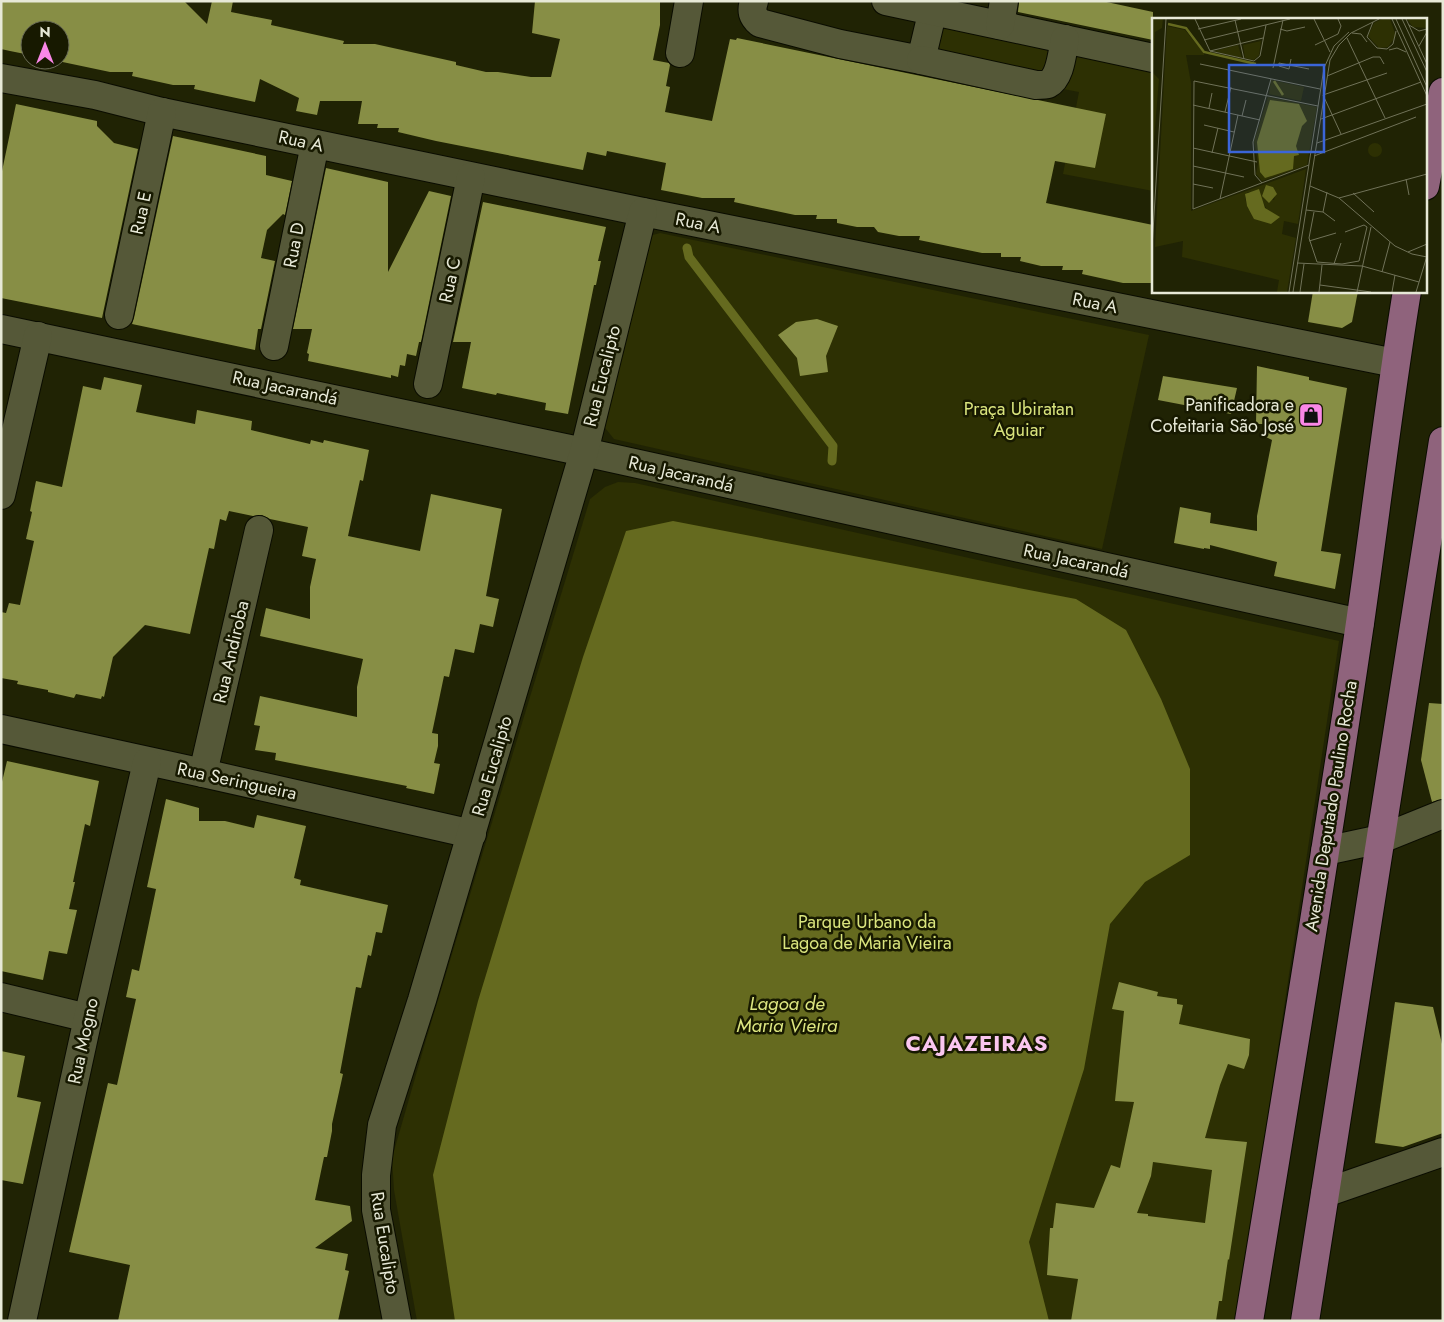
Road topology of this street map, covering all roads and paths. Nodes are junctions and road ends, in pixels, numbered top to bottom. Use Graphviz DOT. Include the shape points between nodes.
graph roads {
  1 [pos="689,1"];
  2 [pos="754,1"];
  3 [pos="886,1"];
  4 [pos="934,6"];
  5 [pos="1002,13"];
  6 [pos="1065,39"];
  7 [pos="680,53"];
  8 [pos="1152,58"];
  9 [pos="921,60"];
  10 [pos="3,85"];
  11 [pos="1443,92"];
  12 [pos="162,112"];
  13 [pos="315,144"];
  14 [pos="1429,144"];
  15 [pos="1426,176"];
  16 [pos="471,177"];
  17 [pos="642,212"];
  18 [pos="1407,292"];
  19 [pos="119,315"];
  20 [pos="1,328"];
  21 [pos="38,336"];
  22 [pos="274,346"];
  23 [pos="1395,363"];
  24 [pos="428,384"];
  25 [pos="584,452"];
  26 [pos="1442,462"];
  27 [pos="1,495"];
  28 [pos="259,530"];
  29 [pos="1360,623"];
  30 [pos="1,729"];
  31 [pos="147,762"];
  32 [pos="203,773"];
  33 [pos="1443,814"];
  34 [pos="472,834"];
  35 [pos="1381,839"];
  36 [pos="1325,851"];
  37 [pos="1,997"];
  38 [pos="88,1018"];
  39 [pos="1443,1152"];
  40 [pos="1325,1192"];
  41 [pos="22,1321"];
  42 [pos="397,1321"];
  43 [pos="1249,1321"];
  44 [pos="1305,1321"];
  1 -- 7 [label="street"];
  2 -- 9 [label="street" via="753,17 760,23 840,44"];
  3 -- 4 [label="street"];
  4 -- 5 [label="street"];
  4 -- 9 [label="street"];
  5 -- 6 [label="street"];
  6 -- 8 [label="street"];
  6 -- 9 [label="street" via="1058,70 1048,84 1036,85"];
  10 -- 12 [label="street, Rua A" via="94,95"];
  11 -- 14 [label="main road"];
  12 -- 13 [label="street, Rua A"];
  12 -- 19 [label="street, Rua E"];
  13 -- 16 [label="street, Rua A"];
  13 -- 22 [label="street, Rua D"];
  14 -- 15 [label="main road"];
  16 -- 17 [label="street, Rua A"];
  16 -- 24 [label="street, Rua C"];
  17 -- 23 [label="street, Rua A"];
  17 -- 25 [label="street, Rua Eucalipto"];
  18 -- 23 [label="main road, Avenida Deputado Paulino Rocha"];
  20 -- 21 [label="street, Rua Jacarandá"];
  21 -- 25 [label="street, Rua Jacarandá"];
  21 -- 27 [label="street"];
  23 -- 29 [label="main road, Avenida Deputado Paulino Rocha"];
  25 -- 29 [label="street, Rua Jacarandá"];
  25 -- 34 [label="street, Rua Eucalipto"];
  26 -- 35 [label="main road"];
  28 -- 32 [label="street, Rua Andiroba"];
  29 -- 36 [label="main road, Avenida Deputado Paulino Rocha"];
  30 -- 31 [label="street, Rua Seringueira"];
  31 -- 32 [label="street, Rua Seringueira"];
  31 -- 38 [label="street, Rua Mogno"];
  32 -- 34 [label="street, Rua Seringueira"];
  33 -- 35 [label="street"];
  34 -- 42 [label="street, Rua Eucalipto" via="382,1126 376,1210"];
  35 -- 36 [label="street"];
  35 -- 40 [label="main road"];
  36 -- 43 [label="main road, Avenida Deputado Paulino Rocha"];
  37 -- 38 [label="street"];
  38 -- 41 [label="street, Rua Mogno"];
  39 -- 40 [label="street"];
  40 -- 44 [label="main road"];
}
